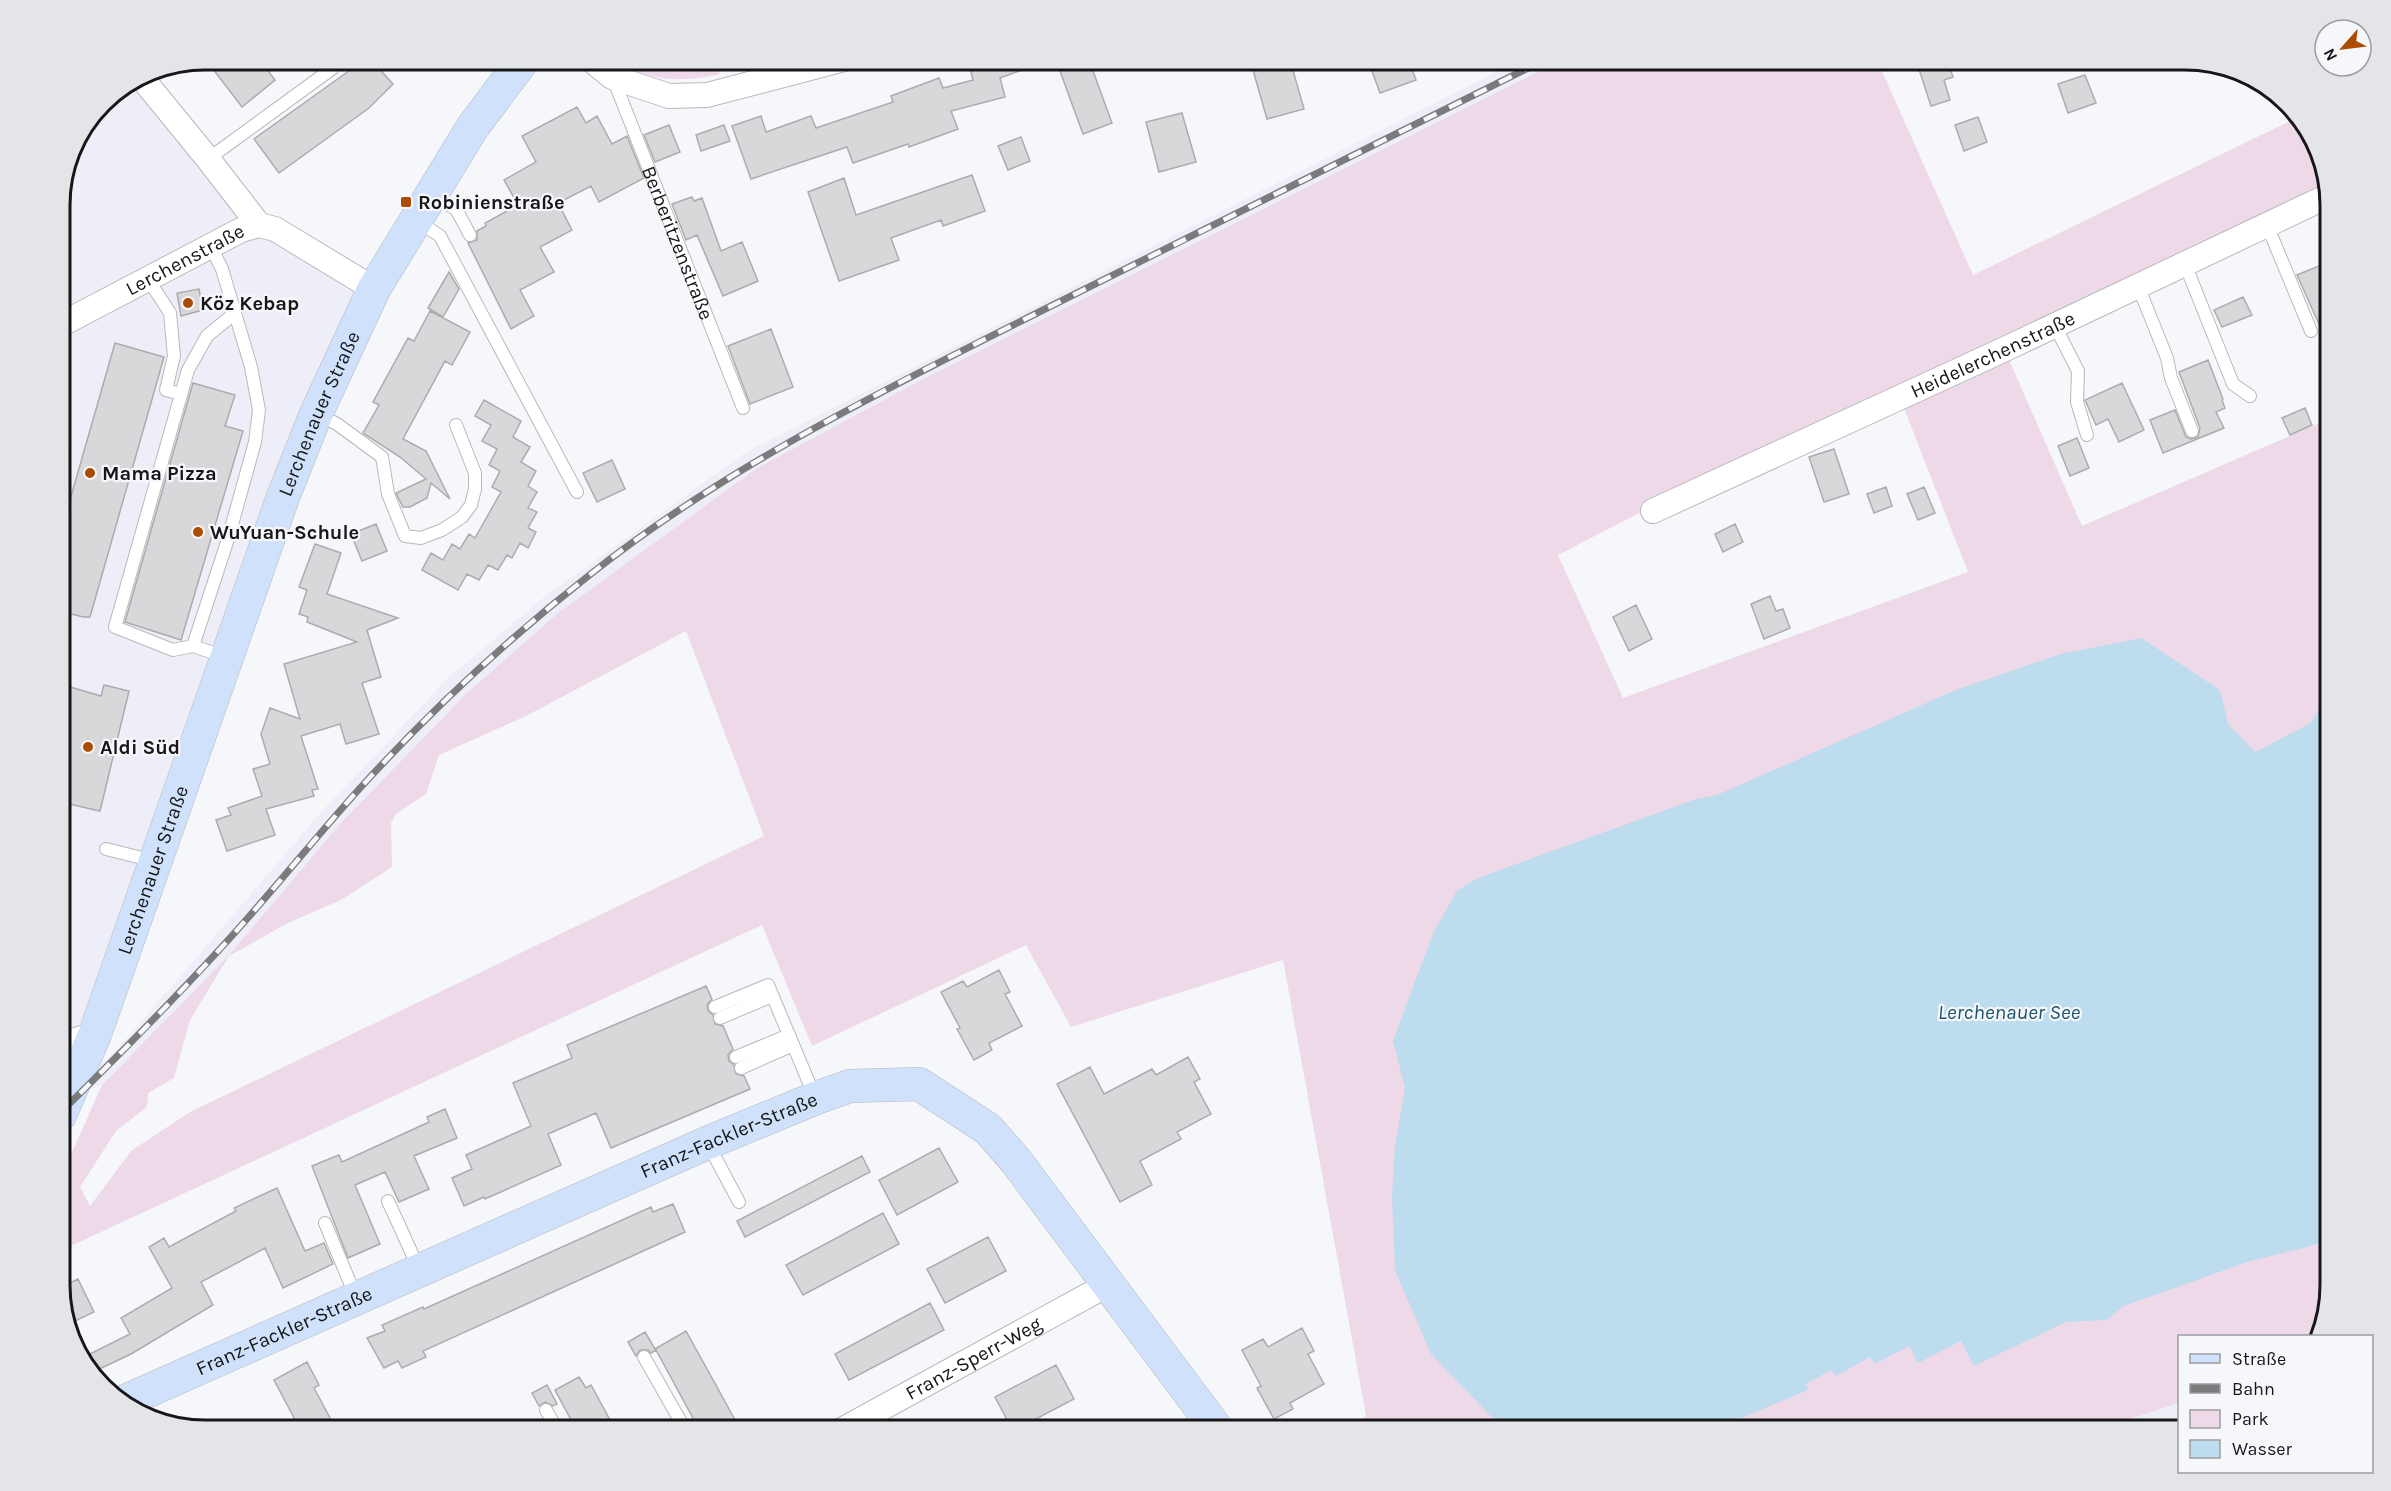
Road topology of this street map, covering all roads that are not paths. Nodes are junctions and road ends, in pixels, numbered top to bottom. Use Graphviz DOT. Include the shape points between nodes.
graph roads {
  1 [pos="330,70"];
  2 [pos="516,70"];
  3 [pos="603,70"];
  4 [pos="802,70"];
  5 [pos="612,77"];
  6 [pos="147,84"];
  7 [pos="208,159"];
  8 [pos="2320,200"];
  9 [pos="424,208"];
  10 [pos="259,225"];
  11 [pos="2267,225"];
  12 [pos="470,235"];
  13 [pos="210,245"];
  14 [pos="2185,264"];
  15 [pos="148,279"];
  16 [pos="2138,286"];
  17 [pos="374,289"];
  18 [pos="234,313"];
  19 [pos="71,320"];
  20 [pos="2055,326"];
  21 [pos="2311,331"];
  22 [pos="181,394"];
  23 [pos="2250,396"];
  24 [pos="743,408"];
  25 [pos="316,414"];
  26 [pos="456,425"];
  27 [pos="2192,431"];
  28 [pos="2087,435"];
  29 [pos="577,492"];
  30 [pos="1653,511"];
  31 [pos="193,646"];
  32 [pos="226,657"];
  33 [pos="106,849"];
  34 [pos="154,861"];
  35 [pos="717,1012"];
  36 [pos="95,1034"];
  37 [pos="791,1040"];
  38 [pos="71,1042"];
  39 [pos="739,1062"];
  40 [pos="71,1089"];
  41 [pos="816,1098"];
  42 [pos="707,1143"];
  43 [pos="388,1201"];
  44 [pos="739,1202"];
  45 [pos="325,1224"];
  46 [pos="420,1270"];
  47 [pos="1107,1285"];
  48 [pos="356,1299"];
  49 [pos="644,1357"];
  50 [pos="132,1398"];
  51 [pos="546,1410"];
  52 [pos="552,1420"];
  53 [pos="680,1420"];
  54 [pos="860,1420"];
  55 [pos="1210,1420"];
  1 -- 7 [label="lane"];
  2 -- 9 [label="street, Lerchenauer Straße" via="472,128"];
  3 -- 5 [label="street, Berberitzenstraße"];
  4 -- 5 [label="street, Berberitzenstraße" via="706,95 669,96"];
  5 -- 24 [label="lane, Berberitzenstraße"];
  6 -- 7 [label="street"];
  7 -- 10 [label="street"];
  8 -- 11 [label="street, Heidelerchenstraße"];
  9 -- 12 [label="lane" via="456,209"];
  9 -- 17 [label="street, Lerchenauer Straße"];
  9 -- 29 [label="lane"];
  10 -- 13 [label="street, Lerchenstraße"];
  10 -- 17 [label="street, Lerchenstraße" via="275,229"];
  11 -- 14 [label="street, Heidelerchenstraße"];
  11 -- 21 [label="lane"];
  13 -- 15 [label="street, Lerchenstraße"];
  13 -- 18 [label="lane" via="222,269"];
  14 -- 16 [label="street, Heidelerchenstraße"];
  14 -- 23 [label="lane" via="2233,384"];
  15 -- 19 [label="street, Lerchenstraße"];
  15 -- 22 [label="lane" via="170,313 174,356 166,390"];
  16 -- 20 [label="street, Heidelerchenstraße"];
  16 -- 27 [label="lane"];
  17 -- 25 [label="street, Lerchenauer Straße"];
  18 -- 22 [label="lane" via="207,336 188,370"];
  18 -- 31 [label="lane" via="259,410 255,442 228,539"];
  20 -- 28 [label="lane" via="2078,371 2077,402"];
  20 -- 30 [label="street, Heidelerchenstraße"];
  22 -- 31 [label="lane" via="115,627 173,650"];
  25 -- 26 [label="lane" via="337,424 381,457 388,494 405,536 421,538 462,517 476,489 475,473"];
  25 -- 32 [label="street, Lerchenauer Straße"];
  31 -- 32 [label="lane"];
  32 -- 34 [label="street, Lerchenauer Straße"];
  33 -- 34 [label="lane"];
  34 -- 36 [label="street, Lerchenauer Straße"];
  35 -- 37 [label="lane" via="768,985"];
  36 -- 38 [label="street"];
  36 -- 40 [label="street, Lerchenauer Straße"];
  37 -- 39 [label="lane"];
  37 -- 41 [label="lane"];
  41 -- 42 [label="street, Franz-Fackler-Straße"];
  41 -- 47 [label="street, Franz-Fackler-Straße" via="850,1086 919,1084 988,1129"];
  42 -- 44 [label="lane"];
  42 -- 46 [label="street, Franz-Fackler-Straße"];
  43 -- 46 [label="lane"];
  45 -- 48 [label="lane"];
  46 -- 48 [label="street, Franz-Fackler-Straße"];
  47 -- 54 [label="street, Franz-Sperr-Weg"];
  47 -- 55 [label="street, Franz-Fackler-Straße"];
  48 -- 50 [label="street, Franz-Fackler-Straße"];
  49 -- 53 [label="lane"];
  51 -- 52 [label="lane"];
}
